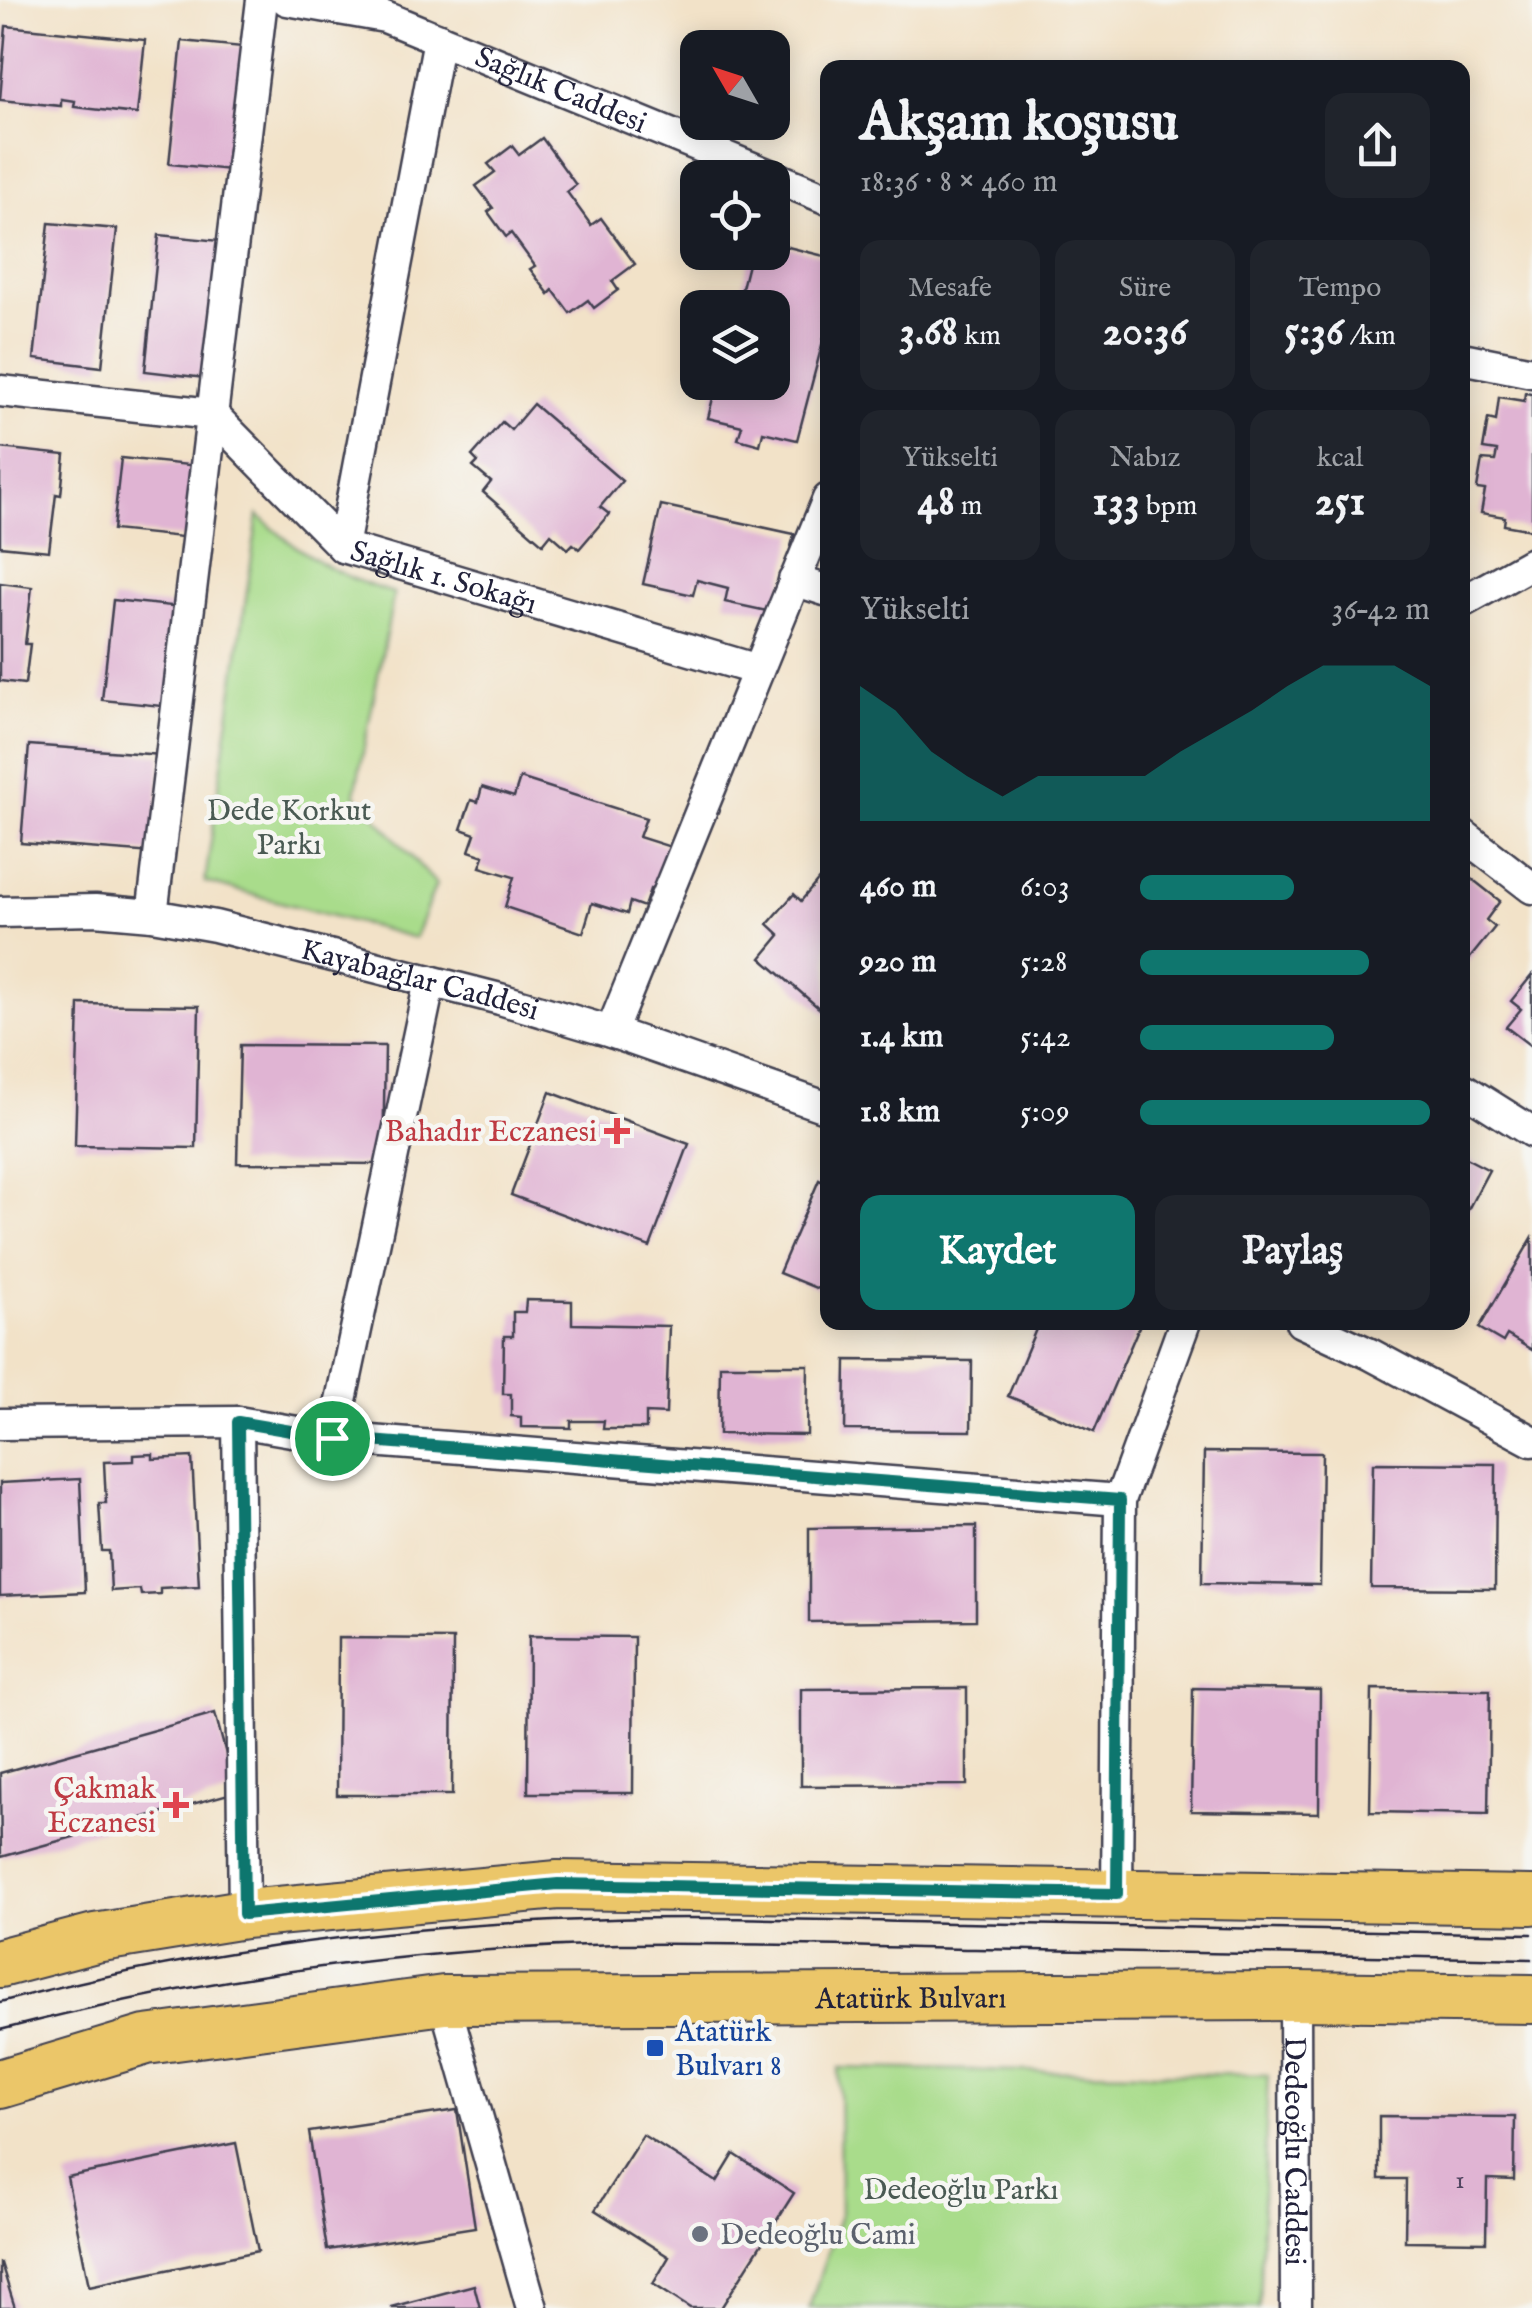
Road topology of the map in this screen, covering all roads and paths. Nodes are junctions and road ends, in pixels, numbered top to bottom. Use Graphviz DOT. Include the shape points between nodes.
graph roads {
  1 [pos="262,0"];
  2 [pos="287,0"];
  3 [pos="438,39"];
  4 [pos="820,196"];
  5 [pos="1470,360"];
  6 [pos="1532,372"];
  7 [pos="0,390"];
  8 [pos="212,414"];
  9 [pos="820,518"];
  10 [pos="343,548"];
  11 [pos="1530,566"];
  12 [pos="794,580"];
  13 [pos="820,588"];
  14 [pos="1470,598"];
  15 [pos="758,670"];
  16 [pos="1470,840"];
  17 [pos="1532,888"];
  18 [pos="0,912"];
  19 [pos="152,915"];
  20 [pos="430,980"];
  21 [pos="611,1032"];
  22 [pos="1470,1093"];
  23 [pos="820,1101"];
  24 [pos="1532,1132"];
  25 [pos="1182,1330"];
  26 [pos="1318,1330"];
  27 [pos="238,1422"];
  28 [pos="0,1424"];
  29 [pos="332,1438"];
  30 [pos="1532,1440"];
  31 [pos="1120,1500"];
  32 [pos="1117,1894"];
  33 [pos="1532,1900"];
  34 [pos="244,1914"];
  35 [pos="0,1964"];
  36 [pos="1295,1996"];
  37 [pos="1532,1999"];
  38 [pos="444,2000"];
  39 [pos="0,2084"];
  40 [pos="532,2308"];
  41 [pos="1296,2308"];
  1 -- 8 [label="street"];
  2 -- 3 [label="street, Sağlık Caddesi" via="385,17"];
  3 -- 4 [label="street, Sağlık Caddesi"];
  3 -- 10 [label="street"];
  5 -- 6 [label="street"];
  7 -- 8 [label="street"];
  8 -- 10 [label="street, Sağlık 1. Sokağı"];
  8 -- 19 [label="street"];
  9 -- 12 [label="street"];
  10 -- 15 [label="street, Sağlık 1. Sokağı"];
  11 -- 14 [label="street"];
  12 -- 13 [label="street"];
  12 -- 15 [label="street"];
  15 -- 21 [label="street"];
  16 -- 17 [label="street"];
  18 -- 19 [label="street, Kayabağlar Caddesi"];
  19 -- 20 [label="street, Kayabağlar Caddesi"];
  20 -- 21 [label="street, Kayabağlar Caddesi"];
  20 -- 29 [label="street"];
  21 -- 23 [label="street, Kayabağlar Caddesi"];
  22 -- 24 [label="street"];
  25 -- 31 [label="street"];
  26 -- 30 [label="street"];
  27 -- 28 [label="street"];
  27 -- 29 [label="street"];
  27 -- 34 [label="street"];
  29 -- 31 [label="street"];
  31 -- 32 [label="street"];
  32 -- 33 [label="main road"];
  32 -- 34 [label="main road" via="558,1884"];
  34 -- 35 [label="main road" via="95,1938"];
  36 -- 37 [label="main road, Atatürk Bulvarı"];
  36 -- 38 [label="main road, Atatürk Bulvarı"];
  36 -- 41 [label="street, Dedeoğlu Caddesi"];
  38 -- 39 [label="main road, Atatürk Bulvarı" via="146,2040"];
  38 -- 40 [label="street"];
}
